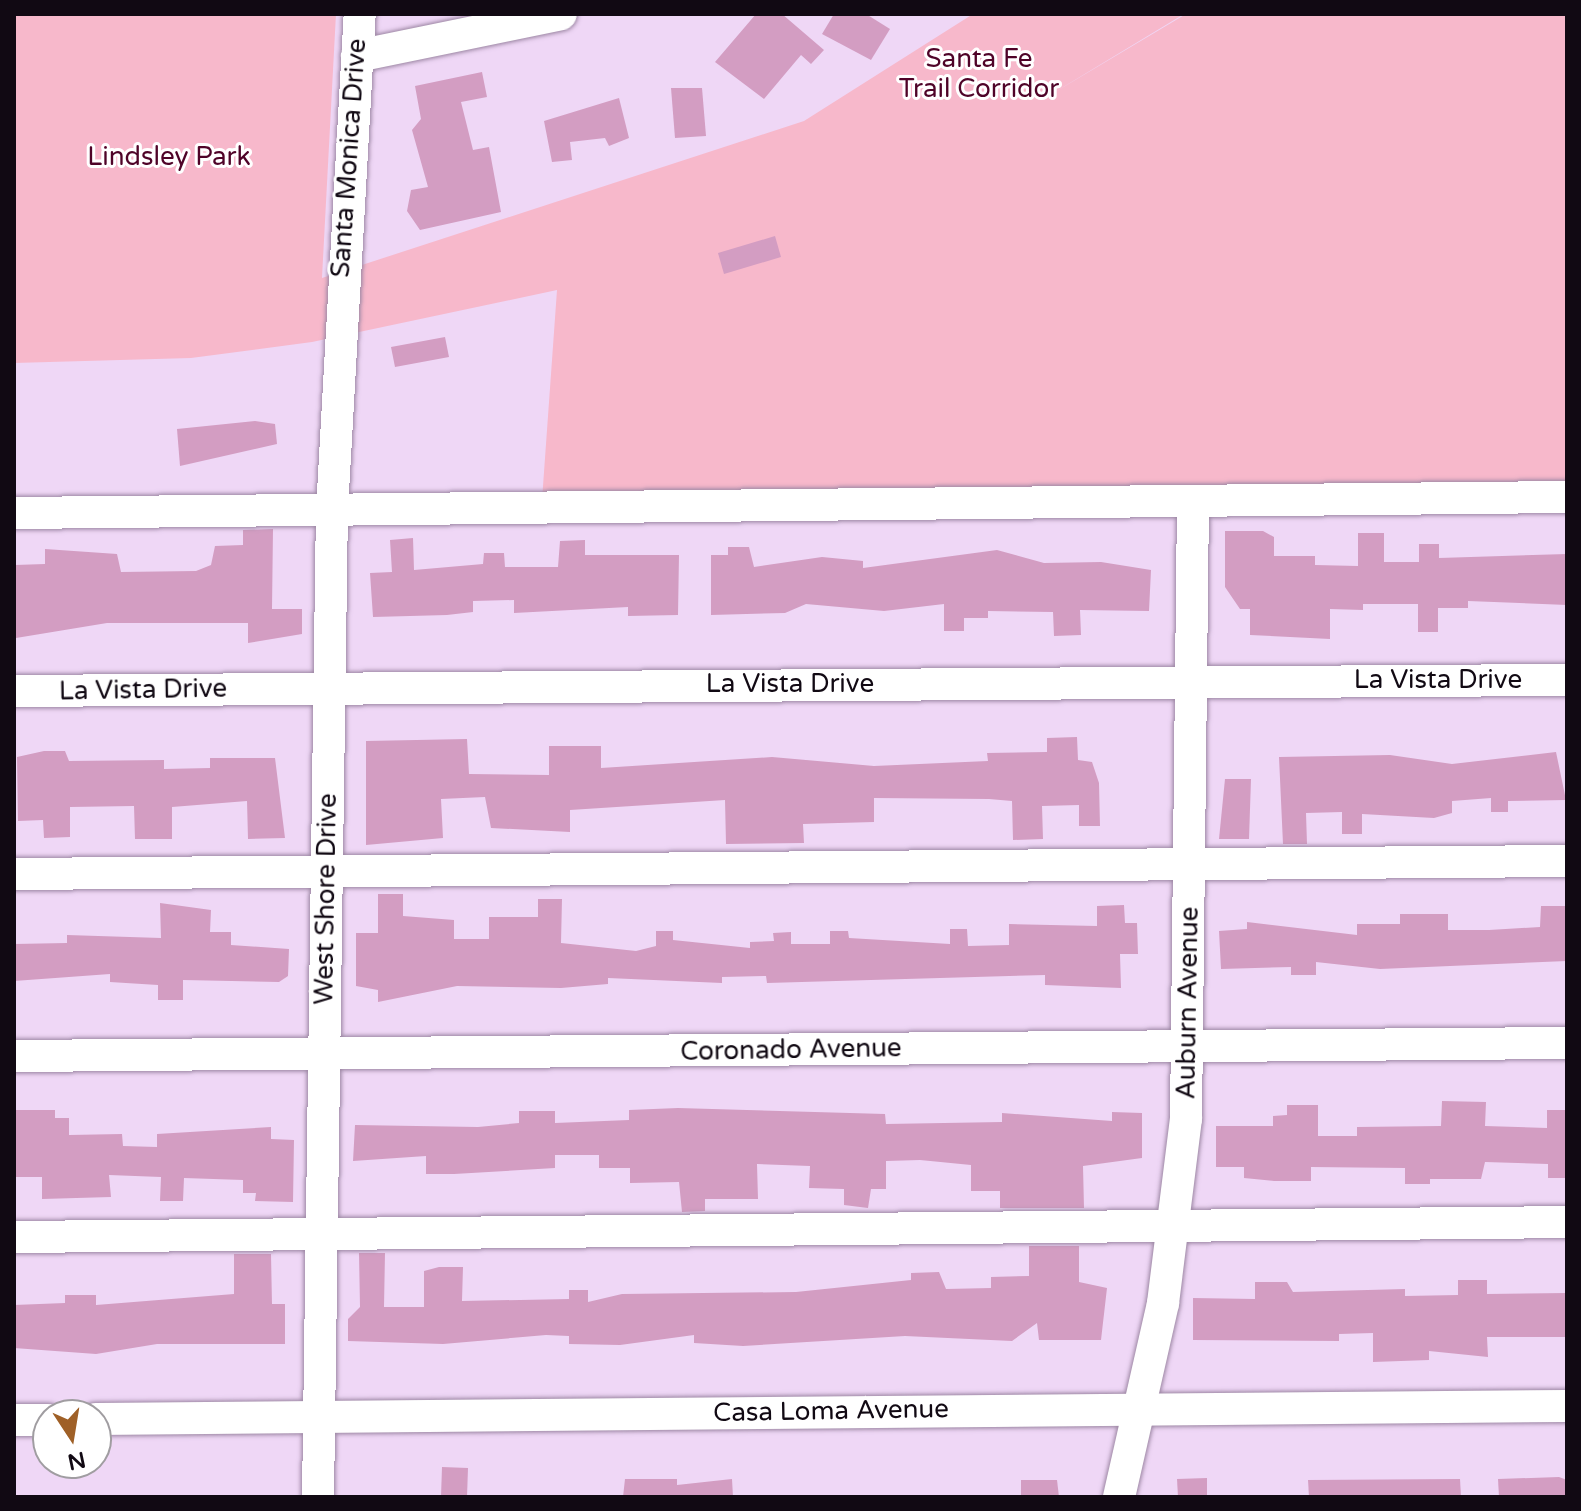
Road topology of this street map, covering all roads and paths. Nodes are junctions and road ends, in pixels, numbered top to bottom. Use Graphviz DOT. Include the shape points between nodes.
graph roads {
  1 [pos="360,14"];
  2 [pos="561,14"];
  3 [pos="357,56"];
  4 [pos="340,301"];
  5 [pos="1567,497"];
  6 [pos="1193,502"];
  7 [pos="332,510"];
  8 [pos="14,513"];
  9 [pos="1567,680"];
  10 [pos="1194,681"];
  11 [pos="330,688"];
  12 [pos="14,691"];
  13 [pos="1567,861"];
  14 [pos="1189,865"];
  15 [pos="327,871"];
  16 [pos="14,874"];
  17 [pos="1567,1043"];
  18 [pos="1188,1046"];
  19 [pos="323,1054"];
  20 [pos="14,1056"];
  21 [pos="1567,1222"];
  22 [pos="1175,1227"];
  23 [pos="321,1235"];
  24 [pos="14,1237"];
  25 [pos="1567,1406"];
  26 [pos="1135,1408"];
  27 [pos="318,1417"];
  28 [pos="112,1419"];
  29 [pos="318,1497"];
  30 [pos="1119,1497"];
  1 -- 3 [label="street, Santa Monica Drive"];
  2 -- 3 [label="street"];
  3 -- 4 [label="street, Santa Monica Drive"];
  4 -- 7 [label="street, West Shore Drive"];
  5 -- 6 [label="street"];
  6 -- 7 [label="street"];
  6 -- 10 [label="street, Auburn Avenue"];
  7 -- 8 [label="street"];
  7 -- 11 [label="street, West Shore Drive"];
  9 -- 10 [label="street, La Vista Drive"];
  10 -- 11 [label="street, La Vista Drive"];
  10 -- 14 [label="street, Auburn Avenue"];
  11 -- 12 [label="street, La Vista Drive"];
  11 -- 15 [label="street, West Shore Drive"];
  13 -- 14 [label="street"];
  14 -- 15 [label="street"];
  14 -- 18 [label="street, Auburn Avenue"];
  15 -- 16 [label="street"];
  15 -- 19 [label="street, West Shore Drive"];
  17 -- 18 [label="street, Coronado Avenue"];
  18 -- 19 [label="street, Coronado Avenue"];
  18 -- 22 [label="street, Auburn Avenue"];
  19 -- 20 [label="street, Coronado Avenue"];
  19 -- 23 [label="street, West Shore Drive"];
  21 -- 22 [label="street"];
  22 -- 23 [label="street"];
  22 -- 26 [label="street, Auburn Avenue"];
  23 -- 24 [label="street"];
  23 -- 27 [label="street, West Shore Drive"];
  25 -- 26 [label="street, Casa Loma Avenue"];
  26 -- 27 [label="street, Casa Loma Avenue"];
  26 -- 30 [label="street, Auburn Avenue"];
  27 -- 28 [label="street, Casa Loma Avenue"];
  27 -- 29 [label="street, West Shore Drive"];
}
